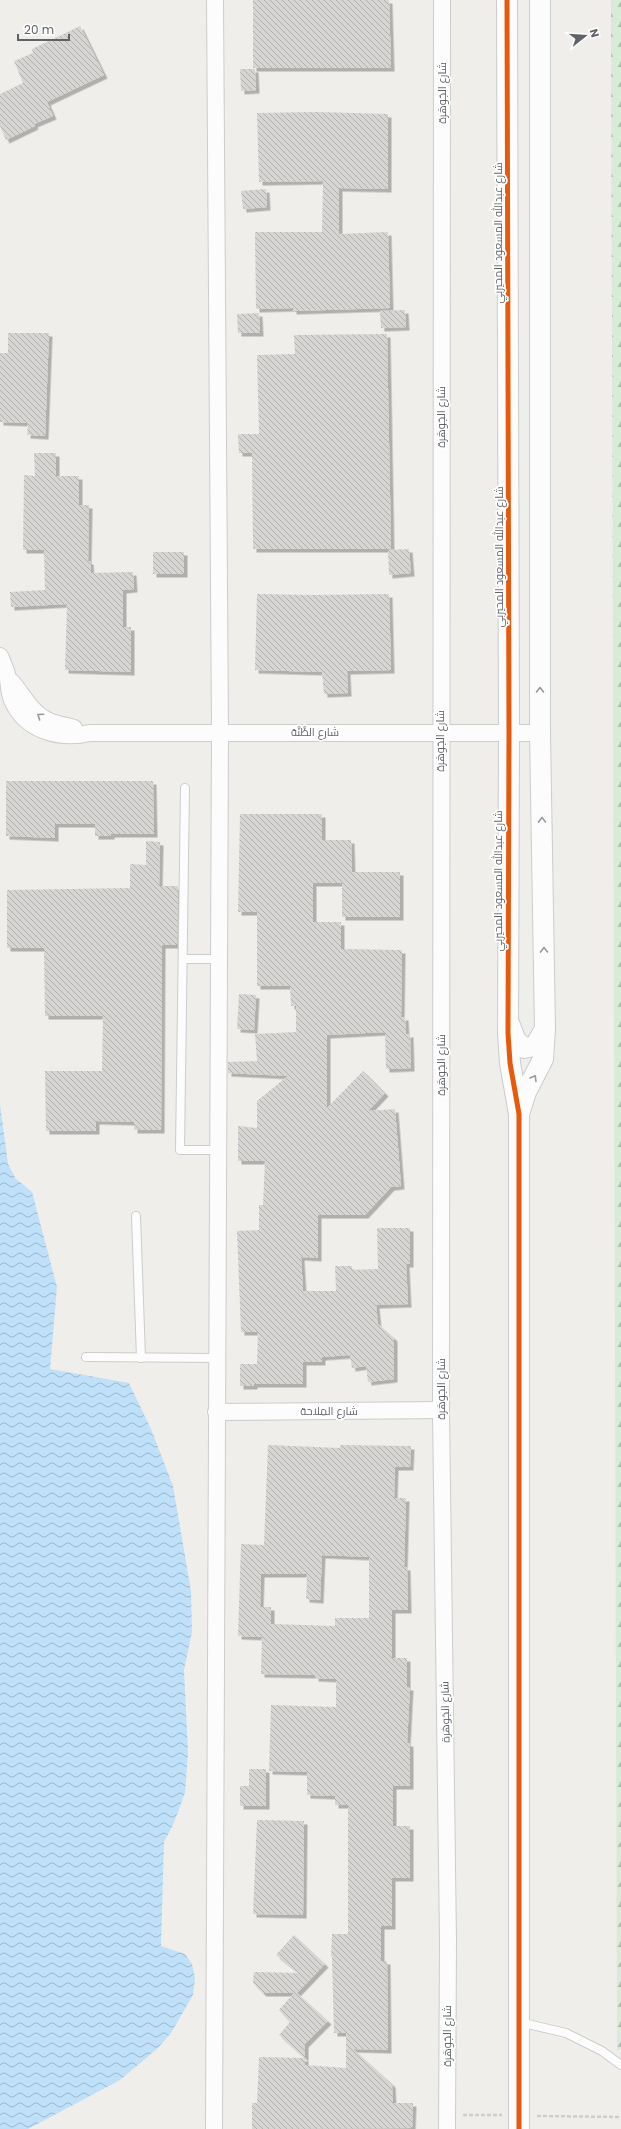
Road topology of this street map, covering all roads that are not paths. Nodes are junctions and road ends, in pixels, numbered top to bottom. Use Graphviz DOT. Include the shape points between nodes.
graph roads {
  1 [pos="215,0"];
  2 [pos="442,0"];
  3 [pos="507,0"];
  4 [pos="549,0"];
  5 [pos="540,9"];
  6 [pos="0,656"];
  7 [pos="220,732"];
  8 [pos="440,733"];
  9 [pos="509,733"];
  10 [pos="540,733"];
  11 [pos="185,788"];
  12 [pos="183,959"];
  13 [pos="218,959"];
  14 [pos="508,1020"];
  15 [pos="545,1029"];
  16 [pos="518,1114"];
  17 [pos="217,1150"];
  18 [pos="136,1216"];
  19 [pos="86,1357"];
  20 [pos="141,1358"];
  21 [pos="216,1358"];
  22 [pos="441,1410"];
  23 [pos="216,1412"];
  24 [pos="519,2022"];
  25 [pos="621,2065"];
  26 [pos="214,2129"];
  27 [pos="447,2129"];
  28 [pos="519,2129"];
  1 -- 7 [label="street"];
  2 -- 8 [label="street, شارع الجَوهَرة"];
  3 -- 9 [label="street, شارع عبدالله المسعود المحيربي"];
  4 -- 5 [label="lane"];
  10 -- 5 [label="street, one-way"];
  6 -- 7 [label="street, شارع الظَّنَّة" via="8,678 31,708 39,716 59,725 90,733"];
  7 -- 8 [label="street, شارع الظَّنَّة"];
  7 -- 13 [label="street"];
  8 -- 9 [label="street, شارع الظَّنَّة"];
  8 -- 22 [label="street, شارع الجَوهَرة"];
  9 -- 10 [label="street, شارع الظَّنَّة"];
  9 -- 14 [label="street, شارع عبدالله المسعود المحيربي"];
  15 -- 10 [label="street, one-way"];
  11 -- 12 [label="lane"];
  12 -- 13 [label="lane"];
  12 -- 17 [label="lane" via="180,1150"];
  13 -- 17 [label="street"];
  14 -- 15 [label="street" via="516,1041 524,1048 535,1046"];
  14 -- 16 [label="street, شارع عبدالله المسعود المحيربي" via="510,1063"];
  16 -- 15 [label="street, one-way" via="543,1059"];
  16 -- 24 [label="street"];
  17 -- 21 [label="street"];
  18 -- 20 [label="lane"];
  19 -- 20 [label="lane"];
  20 -- 21 [label="lane"];
  21 -- 23 [label="street"];
  22 -- 23 [label="street, شارع المِلاحة"];
  22 -- 27 [label="street, شارع الجَوهَرة" via="448,1942"];
  23 -- 26 [label="street"];
  24 -- 25 [label="lane" via="566,2033 596,2048"];
  24 -- 28 [label="street"];
}
